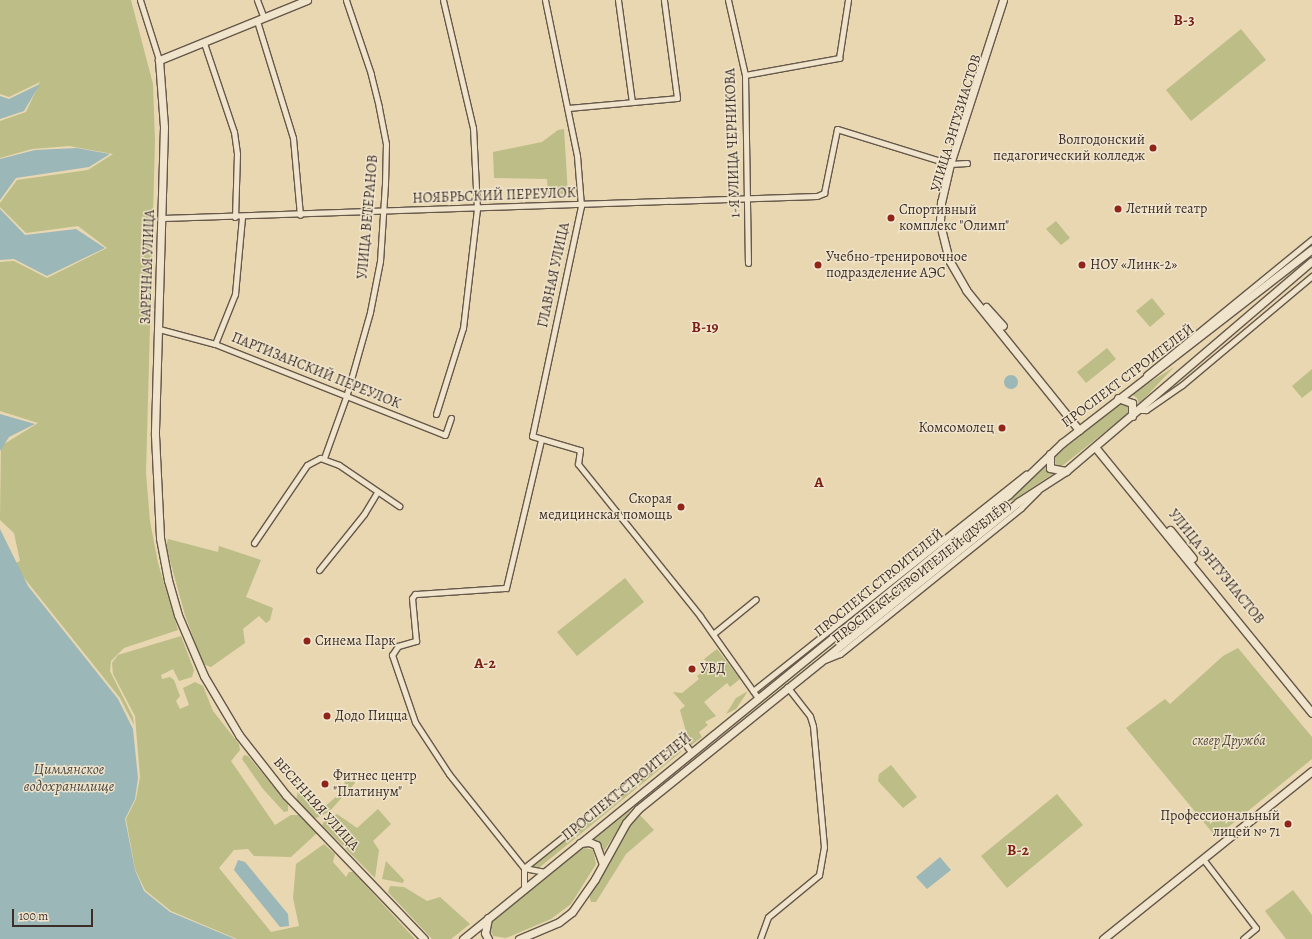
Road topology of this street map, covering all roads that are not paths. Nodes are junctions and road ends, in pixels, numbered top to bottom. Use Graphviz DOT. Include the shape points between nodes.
graph roads {
  1 [pos="140,0"];
  2 [pos="257,0"];
  3 [pos="307,0"];
  4 [pos="346,0"];
  5 [pos="443,0"];
  6 [pos="545,0"];
  7 [pos="618,0"];
  8 [pos="664,0"];
  9 [pos="728,0"];
  10 [pos="848,0"];
  11 [pos="1003,0"];
  12 [pos="1008,0"];
  13 [pos="260,19"];
  14 [pos="204,43"];
  15 [pos="159,60"];
  16 [pos="745,75"];
  17 [pos="632,102"];
  18 [pos="568,108"];
  19 [pos="967,163"];
  20 [pos="952,165"];
  21 [pos="748,196"];
  22 [pos="581,206"];
  23 [pos="477,209"];
  24 [pos="383,212"];
  25 [pos="300,215"];
  26 [pos="235,217"];
  27 [pos="242,217"];
  28 [pos="163,218"];
  29 [pos="1312,239"];
  30 [pos="1312,249"];
  31 [pos="1312,261"];
  32 [pos="748,263"];
  33 [pos="1312,276"];
  34 [pos="159,329"];
  35 [pos="215,344"];
  36 [pos="1137,385"];
  37 [pos="346,398"];
  38 [pos="1118,398"];
  39 [pos="1138,410"];
  40 [pos="436,414"];
  41 [pos="1132,416"];
  42 [pos="451,418"];
  43 [pos="1080,428"];
  44 [pos="541,440"];
  45 [pos="1096,446"];
  46 [pos="1050,454"];
  47 [pos="324,458"];
  48 [pos="1066,471"];
  49 [pos="1028,473"];
  50 [pos="376,492"];
  51 [pos="398,506"];
  52 [pos="160,538"];
  53 [pos="254,544"];
  54 [pos="319,570"];
  55 [pos="756,599"];
  56 [pos="1232,610"];
  57 [pos="713,634"];
  58 [pos="787,687"];
  59 [pos="753,691"];
  60 [pos="758,698"];
  61 [pos="1312,707"];
  62 [pos="1312,713"];
  63 [pos="691,752"];
  64 [pos="1312,770"];
  65 [pos="579,843"];
  66 [pos="1203,860"];
  67 [pos="603,864"];
  68 [pos="524,868"];
  69 [pos="544,872"];
  70 [pos="524,888"];
  71 [pos="488,918"];
  72 [pos="424,939"];
  73 [pos="463,939"];
  74 [pos="488,939"];
  75 [pos="519,939"];
  76 [pos="760,939"];
  77 [pos="1103,939"];
  78 [pos="1243,939"];
  1 -- 15 [label="street, ЗАРЕЧНАЯ УЛИЦА"];
  2 -- 13 [label="street"];
  3 -- 13 [label="street"];
  4 -- 24 [label="street, УЛИЦА ВЕТЕРАНОВ" via="371,74 386,144"];
  5 -- 23 [label="street" via="473,128"];
  6 -- 18 [label="street, ГЛАВНАЯ УЛИЦА"];
  7 -- 17 [label="street"];
  8 -- 17 [label="street" via="677,98"];
  9 -- 16 [label="street, 1-Я УЛИЦА ЧЕРНИКОВА"];
  10 -- 16 [label="street" via="839,58"];
  11 -- 20 [label="street"];
  12 -- 20 [label="street, УЛИЦА ЭНТУЗИАСТОВ"];
  13 -- 14 [label="street"];
  13 -- 25 [label="street" via="293,138"];
  14 -- 15 [label="street"];
  14 -- 26 [label="street" via="234,132 237,154"];
  15 -- 28 [label="street, ЗАРЕЧНАЯ УЛИЦА" via="164,127"];
  16 -- 21 [label="street, 1-Я УЛИЦА ЧЕРНИКОВА"];
  17 -- 18 [label="street"];
  18 -- 22 [label="street, ГЛАВНАЯ УЛИЦА"];
  19 -- 20 [label="street"];
  20 -- 21 [label="street, НОЯБРЬСКИЙ ПЕРЕУЛОК" via="836,129 824,193 809,196"];
  20 -- 43 [label="street, УЛИЦА ЭНТУЗИАСТОВ" via="944,204 944,224 953,258 970,288"];
  21 -- 22 [label="street, НОЯБРЬСКИЙ ПЕРЕУЛОК"];
  21 -- 32 [label="street, 1-Я УЛИЦА ЧЕРНИКОВА"];
  22 -- 23 [label="street, НОЯБРЬСКИЙ ПЕРЕУЛОК"];
  22 -- 44 [label="street, ГЛАВНАЯ УЛИЦА" via="532,436"];
  23 -- 24 [label="street, НОЯБРЬСКИЙ ПЕРЕУЛОК"];
  23 -- 40 [label="street" via="463,328"];
  24 -- 25 [label="street, НОЯБРЬСКИЙ ПЕРЕУЛОК"];
  24 -- 37 [label="street, УЛИЦА ВЕТЕРАНОВ" via="380,261 370,312"];
  25 -- 27 [label="street, НОЯБРЬСКИЙ ПЕРЕУЛОК"];
  26 -- 27 [label="street, НОЯБРЬСКИЙ ПЕРЕУЛОК"];
  26 -- 28 [label="street, НОЯБРЬСКИЙ ПЕРЕУЛОК"];
  27 -- 35 [label="street" via="235,294"];
  28 -- 34 [label="street, ЗАРЕЧНАЯ УЛИЦА"];
  29 -- 36 [label="street" via="1153,367"];
  30 -- 36 [label="street, ПРОСПЕКТ СТРОИТЕЛЕЙ"];
  31 -- 39 [label="street, ПРОСПЕКТ СТРОИТЕЛЕЙ"];
  33 -- 39 [label="street" via="1182,385 1146,410"];
  34 -- 35 [label="street, ПАРТИЗАНСКИЙ ПЕРЕУЛОК"];
  34 -- 52 [label="street, ЗАРЕЧНАЯ УЛИЦА" via="155,439"];
  35 -- 37 [label="street, ПАРТИЗАНСКИЙ ПЕРЕУЛОК"];
  36 -- 38 [label="street, ПРОСПЕКТ СТРОИТЕЛЕЙ"];
  37 -- 42 [label="street, ПАРТИЗАНСКИЙ ПЕРЕУЛОК" via="445,435"];
  37 -- 47 [label="street, УЛИЦА ВЕТЕРАНОВ"];
  38 -- 41 [label="street" via="1132,403"];
  38 -- 43 [label="street, ПРОСПЕКТ СТРОИТЕЛЕЙ"];
  39 -- 41 [label="street, ПРОСПЕКТ СТРОИТЕЛЕЙ"];
  41 -- 45 [label="street, ПРОСПЕКТ СТРОИТЕЛЕЙ"];
  43 -- 46 [label="street, ПРОСПЕКТ СТРОИТЕЛЕЙ"];
  44 -- 57 [label="street" via="580,450 578,464"];
  44 -- 68 [label="street" via="506,588 415,594 412,598 416,641 398,646 392,654 415,722 449,774"];
  45 -- 48 [label="street, ПРОСПЕКТ СТРОИТЕЛЕЙ"];
  45 -- 56 [label="street, УЛИЦА ЭНТУЗИАСТОВ"];
  46 -- 48 [label="street" via="1050,468"];
  46 -- 49 [label="street, ПРОСПЕКТ СТРОИТЕЛЕЙ"];
  47 -- 50 [label="street"];
  47 -- 53 [label="street" via="307,464"];
  48 -- 58 [label="street, ПРОСПЕКТ СТРОИТЕЛЕЙ" via="1018,502"];
  49 -- 59 [label="street, ПРОСПЕКТ СТРОИТЕЛЕЙ (ДУБЛЁР)"];
  49 -- 60 [label="street, ПРОСПЕКТ СТРОИТЕЛЕЙ" via="1009,494"];
  50 -- 51 [label="street"];
  50 -- 54 [label="street" via="364,514"];
  52 -- 72 [label="street, ВЕСЕННЯЯ УЛИЦА" via="178,615 204,676 239,735 286,795"];
  55 -- 57 [label="street"];
  56 -- 61 [label="street, УЛИЦА ЭНТУЗИАСТОВ"];
  56 -- 62 [label="street"];
  57 -- 59 [label="street"];
  58 -- 67 [label="street, ПРОСПЕКТ СТРОИТЕЛЕЙ" via="638,809 622,829"];
  58 -- 76 [label="street" via="810,716 813,726 824,847 819,875 768,917"];
  59 -- 60 [label="street"];
  60 -- 63 [label="street, ПРОСПЕКТ СТРОИТЕЛЕЙ"];
  63 -- 65 [label="street, ПРОСПЕКТ СТРОИТЕЛЕЙ"];
  63 -- 68 [label="street" via="683,741"];
  64 -- 66 [label="street"];
  65 -- 67 [label="street" via="589,842 596,845"];
  65 -- 69 [label="street, ПРОСПЕКТ СТРОИТЕЛЕЙ"];
  66 -- 77 [label="street"];
  66 -- 78 [label="street" via="1256,928"];
  67 -- 75 [label="street, ПРОСПЕКТ СТРОИТЕЛЕЙ" via="572,912 559,922"];
  68 -- 69 [label="street"];
  68 -- 70 [label="street"];
  69 -- 70 [label="street, ПРОСПЕКТ СТРОИТЕЛЕЙ"];
  70 -- 71 [label="street, ПРОСПЕКТ СТРОИТЕЛЕЙ"];
  71 -- 73 [label="street, ПРОСПЕКТ СТРОИТЕЛЕЙ"];
  71 -- 74 [label="street" via="485,933"];
}
